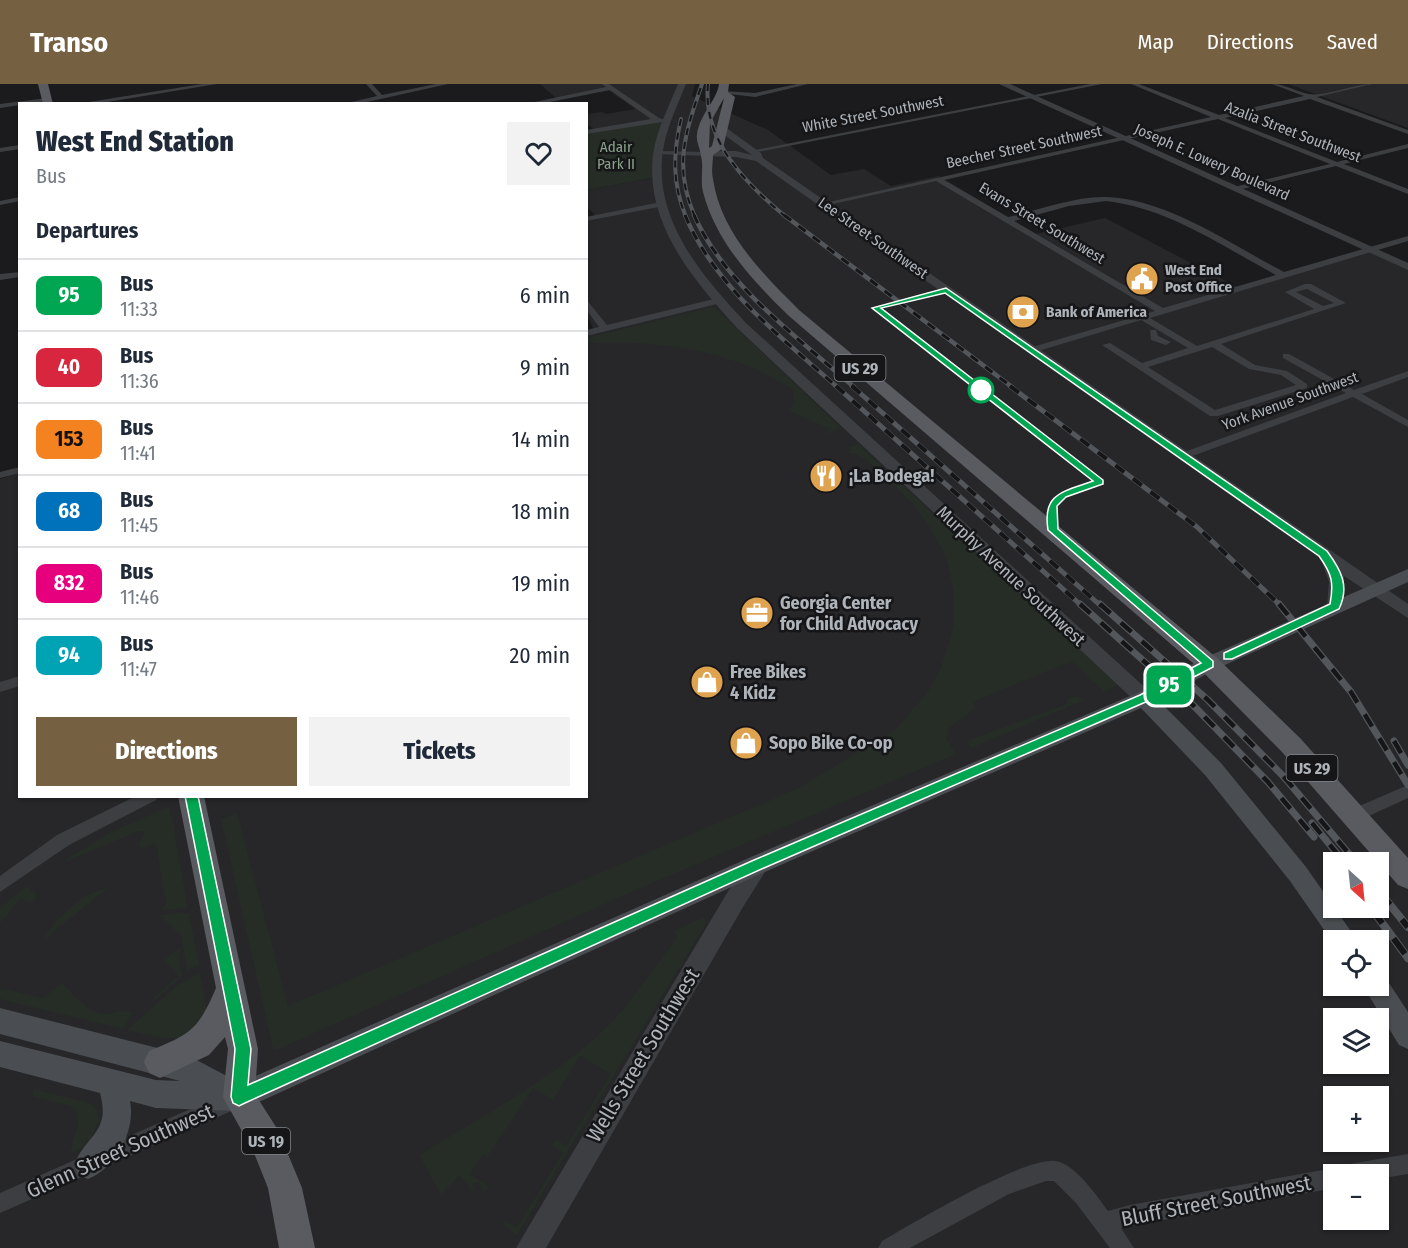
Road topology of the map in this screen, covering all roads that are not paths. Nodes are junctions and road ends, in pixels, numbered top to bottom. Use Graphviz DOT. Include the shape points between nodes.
graph roads {
  1 [pos="43,84"];
  2 [pos="214,84"];
  3 [pos="369,84"];
  4 [pos="445,84"];
  5 [pos="682,84"];
  6 [pos="805,84"];
  7 [pos="1003,84"];
  8 [pos="1099,84"];
  9 [pos="1134,84"];
  10 [pos="1275,84"];
  11 [pos="1369,84"];
  12 [pos="608,86"];
  13 [pos="724,88"];
  14 [pos="381,97"];
  15 [pos="1031,97"];
  16 [pos="1310,97"];
  17 [pos="47,101"];
  18 [pos="92,102"];
  19 [pos="356,102"];
  20 [pos="537,102"];
  21 [pos="18,104"];
  22 [pos="0,106"];
  23 [pos="1219,117"];
  24 [pos="662,121"];
  25 [pos="722,129"];
  26 [pos="588,132"];
  27 [pos="1408,132"];
  28 [pos="1125,139"];
  29 [pos="1408,146"];
  30 [pos="18,147"];
  31 [pos="0,150"];
  32 [pos="658,153"];
  33 [pos="757,153"];
  34 [pos="707,154"];
  35 [pos="1337,164"];
  36 [pos="939,180"];
  37 [pos="1237,189"];
  38 [pos="1408,192"];
  39 [pos="18,199"];
  40 [pos="0,202"];
  41 [pos="661,204"];
  42 [pos="824,204"];
  43 [pos="588,219"];
  44 [pos="1007,220"];
  45 [pos="1408,238"];
  46 [pos="1369,249"];
  47 [pos="1408,267"];
  48 [pos="18,273"];
  49 [pos="1283,275"];
  50 [pos="0,277"];
  51 [pos="718,301"];
  52 [pos="588,305"];
  53 [pos="1323,309"];
  54 [pos="1162,311"];
  55 [pos="1137,319"];
  56 [pos="604,328"];
  57 [pos="588,332"];
  58 [pos="1214,344"];
  59 [pos="1107,345"];
  60 [pos="1196,349"];
  61 [pos="1032,350"];
  62 [pos="1184,353"];
  63 [pos="1286,356"];
  64 [pos="1140,366"];
  65 [pos="1408,374"];
  66 [pos="1353,393"];
  67 [pos="1408,424"];
  68 [pos="1183,456"];
  69 [pos="18,470"];
  70 [pos="0,475"];
  71 [pos="1323,553"];
  72 [pos="1408,575"];
  73 [pos="1374,589"];
  74 [pos="1335,607"];
  75 [pos="1408,612"];
  76 [pos="1209,664"];
  77 [pos="18,682"];
  78 [pos="0,687"];
  79 [pos="1144,698"];
  80 [pos="1408,791"];
  81 [pos="147,798"];
  82 [pos="191,798"];
  83 [pos="1355,815"];
  84 [pos="759,864"];
  85 [pos="1408,877"];
  86 [pos="0,885"];
  87 [pos="1338,930"];
  88 [pos="230,986"];
  89 [pos="1382,996"];
  90 [pos="0,1021"];
  91 [pos="1408,1036"];
  92 [pos="0,1053"];
  93 [pos="160,1062"];
  94 [pos="110,1082"];
  95 [pos="239,1097"];
  96 [pos="1408,1164"];
  97 [pos="88,1165"];
  98 [pos="1389,1167"];
  99 [pos="1323,1180"];
  100 [pos="0,1203"];
  101 [pos="1103,1223"];
  102 [pos="297,1248"];
  103 [pos="530,1248"];
  104 [pos="889,1248"];
  105 [pos="1123,1248"];
  1 -- 17 [label="main road"];
  2 -- 18 [label="street"];
  3 -- 14 [label="street"];
  4 -- 14 [label="street"];
  5 -- 24 [label="street, Murphy Avenue Southwest"];
  6 -- 13 [label="street" via="754,95"];
  7 -- 15 [label="street, Joseph E. Lowery Boulevard"];
  8 -- 15 [label="street, White Street Southwest"];
  9 -- 23 [label="street, Azalia Street Southwest"];
  10 -- 16 [label="street"];
  11 -- 16 [label="street, Beecher Street Southwest"];
  12 -- 20 [label="street"];
  12 -- 24 [label="street"];
  13 -- 25 [label="main road" via="730,101"];
  13 -- 34 [label="main road, US 29" via="708,116 701,146"];
  14 -- 19 [label="street"];
  15 -- 28 [label="street, Joseph E. Lowery Boulevard"];
  15 -- 33 [label="street, White Street Southwest"];
  16 -- 23 [label="street, Beecher Street Southwest"];
  16 -- 27 [label="street"];
  21 -- 22 [label="street"];
  23 -- 28 [label="street, Beecher Street Southwest"];
  23 -- 35 [label="street, Azalia Street Southwest"];
  24 -- 26 [label="street"];
  24 -- 32 [label="street, Murphy Avenue Southwest"];
  25 -- 33 [label="street, Lee Street Southwest"];
  25 -- 34 [label="main road" via="717,148"];
  28 -- 36 [label="street, Beecher Street Southwest"];
  28 -- 37 [label="street, Joseph E. Lowery Boulevard"];
  29 -- 35 [label="street"];
  30 -- 31 [label="street"];
  32 -- 34 [label="street"];
  32 -- 41 [label="street, Murphy Avenue Southwest"];
  33 -- 34 [label="street"];
  33 -- 42 [label="street, Lee Street Southwest"];
  34 -- 76 [label="main road, US 29" via="706,176 717,215 763,282 794,313"];
  35 -- 37 [label="street"];
  35 -- 38 [label="street, Azalia Street Southwest"];
  36 -- 42 [label="street, Beecher Street Southwest"];
  36 -- 44 [label="street, Evans Street Southwest"];
  37 -- 46 [label="street, Joseph E. Lowery Boulevard"];
  39 -- 40 [label="street"];
  41 -- 43 [label="street"];
  41 -- 51 [label="street, Murphy Avenue Southwest" via="682,250"];
  42 -- 61 [label="street, Lee Street Southwest"];
  44 -- 49 [label="street" via="1092,200 1128,201 1153,209"];
  44 -- 54 [label="street, Evans Street Southwest"];
  45 -- 46 [label="street"];
  46 -- 47 [label="street, Joseph E. Lowery Boulevard"];
  46 -- 49 [label="street"];
  48 -- 50 [label="street"];
  49 -- 54 [label="street"];
  51 -- 56 [label="street"];
  51 -- 79 [label="street, Murphy Avenue Southwest"];
  52 -- 56 [label="street"];
  53 -- 53 [label="street" via="1342,303 1308,286 1288,292"];
  53 -- 58 [label="street"];
  54 -- 55 [label="street"];
  55 -- 60 [label="street"];
  55 -- 61 [label="street"];
  55 -- 62 [label="street" via="1153,332 1154,338"];
  56 -- 57 [label="street"];
  58 -- 60 [label="street"];
  58 -- 64 [label="street" via="1252,367 1284,373 1304,386 1215,414"];
  59 -- 64 [label="street"];
  60 -- 62 [label="street"];
  61 -- 68 [label="street, Lee Street Southwest"];
  62 -- 64 [label="street"];
  63 -- 66 [label="street"];
  65 -- 66 [label="street, York Avenue Southwest"];
  66 -- 67 [label="street"];
  66 -- 68 [label="street, York Avenue Southwest"];
  68 -- 71 [label="street, Lee Street Southwest"];
  69 -- 70 [label="street"];
  71 -- 73 [label="street, Lee Street Southwest"];
  71 -- 74 [label="street" via="1337,572"];
  72 -- 73 [label="main road"];
  73 -- 74 [label="main road"];
  73 -- 75 [label="street, Lee Street Southwest"];
  74 -- 76 [label="main road"];
  76 -- 79 [label="main road"];
  76 -- 83 [label="main road, US 29"];
  77 -- 78 [label="street"];
  79 -- 84 [label="main road"];
  79 -- 87 [label="main road, Murphy Avenue Southwest" via="1213,769"];
  80 -- 83 [label="street"];
  81 -- 86 [label="street" via="63,840"];
  82 -- 88 [label="main road"];
  83 -- 85 [label="main road, US 29"];
  84 -- 95 [label="main road"];
  84 -- 103 [label="street, Wells Street Southwest"];
  88 -- 93 [label="main road" via="218,1024 208,1037 190,1050"];
  88 -- 95 [label="main road" via="243,1049"];
  89 -- 91 [label="main road"];
  90 -- 93 [label="main road"];
  92 -- 94 [label="main road"];
  93 -- 95 [label="main road" via="189,1070"];
  94 -- 95 [label="main road" via="156,1094"];
  94 -- 97 [label="main road" via="119,1103 117,1124 104,1148"];
  95 -- 97 [label="street, Glenn Street Southwest"];
  95 -- 102 [label="main road, US 19" via="266,1142 285,1188"];
  96 -- 98 [label="street"];
  97 -- 100 [label="street, Glenn Street Southwest"];
  99 -- 101 [label="street, Bluff Street Southwest"];
  101 -- 104 [label="street, Bluff Street Southwest" via="1056,1170 1042,1169"];
  101 -- 105 [label="street"];
}
